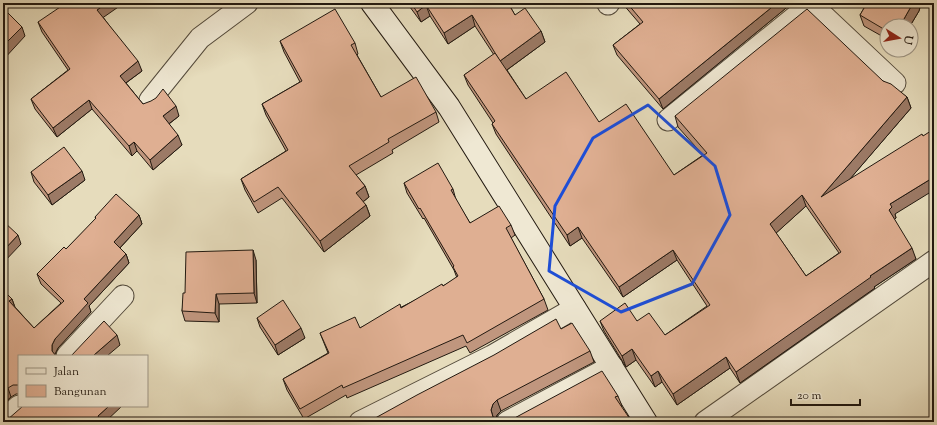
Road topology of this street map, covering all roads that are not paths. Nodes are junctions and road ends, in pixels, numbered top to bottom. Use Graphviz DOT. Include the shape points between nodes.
graph roads {
  1 [pos="247,3"];
  2 [pos="372,3"];
  3 [pos="811,3"];
  4 [pos="895,83"];
  5 [pos="150,100"];
  6 [pos="668,120"];
  7 [pos="934,261"];
  8 [pos="123,296"];
  9 [pos="575,308"];
  10 [pos="68,355"];
  11 [pos="612,366"];
  12 [pos="18,407"];
  13 [pos="3,420"];
  14 [pos="360,422"];
  15 [pos="507,422"];
  16 [pos="646,422"];
  17 [pos="705,422"];
  1 -- 5 [label="street" via="200,38"];
  2 -- 9 [label="street" via="449,107"];
  3 -- 4 [label="street"];
  3 -- 6 [label="street"];
  7 -- 17 [label="street"];
  8 -- 10 [label="street"];
  9 -- 11 [label="street"];
  9 -- 14 [label="street" via="492,356"];
  11 -- 15 [label="street"];
  11 -- 16 [label="street"];
  12 -- 13 [label="street"];
}
